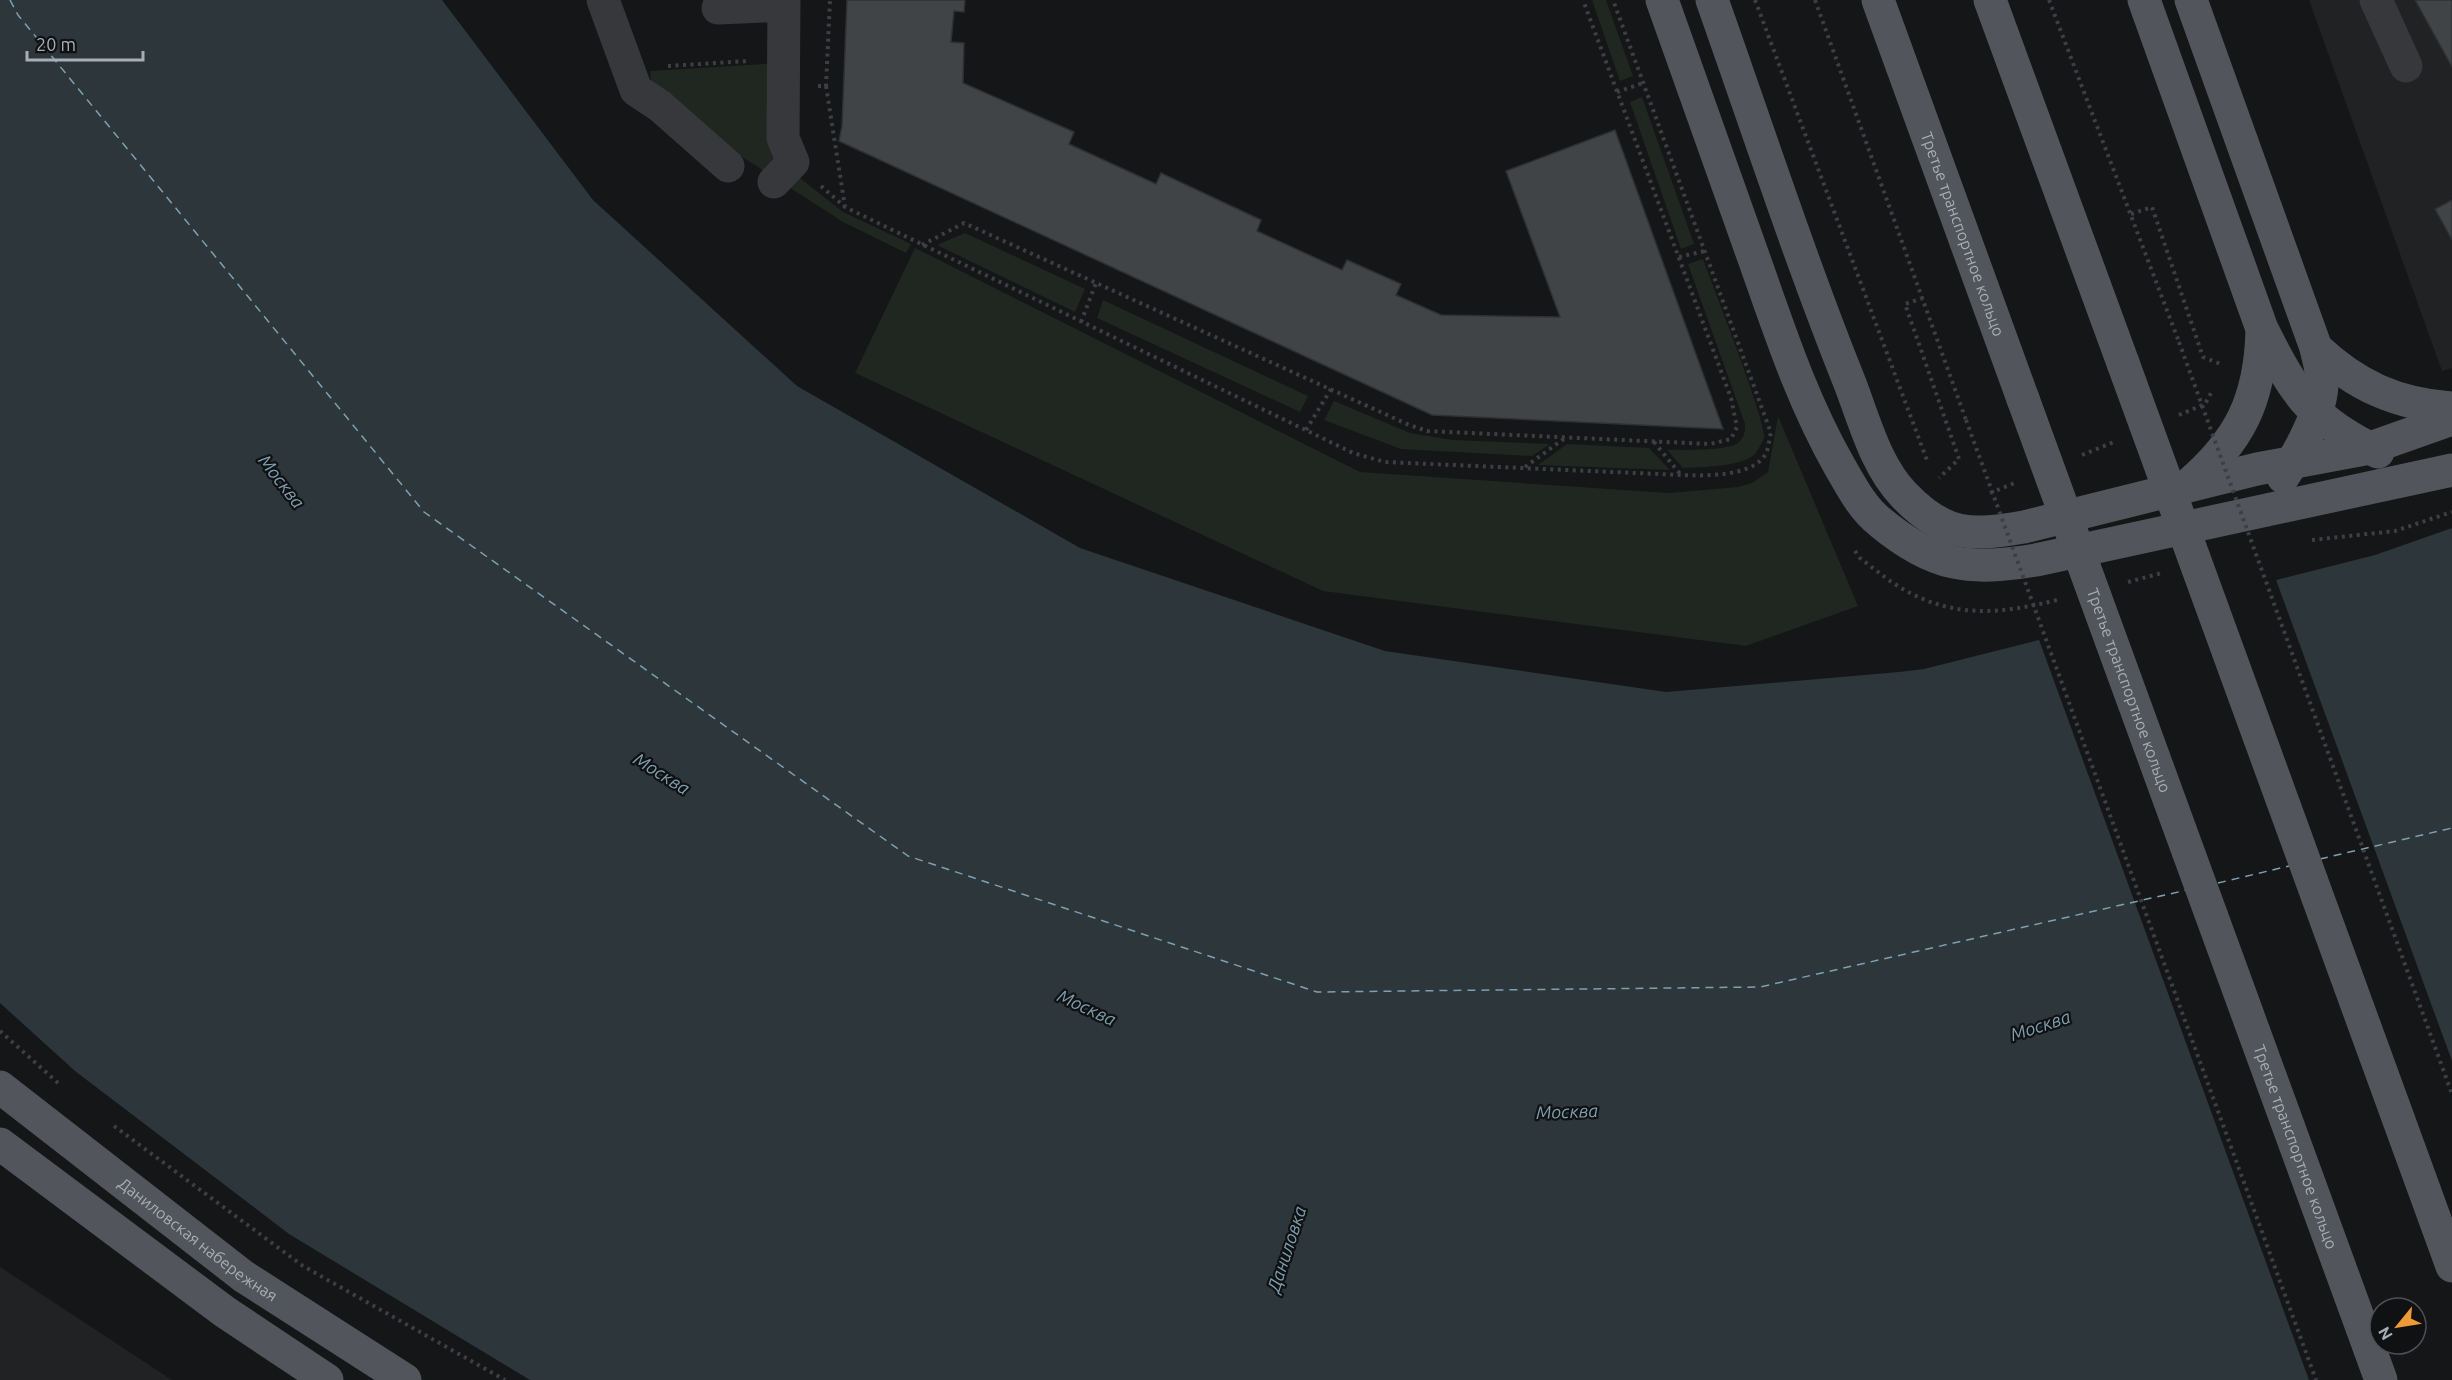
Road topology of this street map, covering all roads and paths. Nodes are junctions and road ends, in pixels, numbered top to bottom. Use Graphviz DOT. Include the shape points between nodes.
graph roads {
  1 [pos="603,0"];
  2 [pos="1583,0"];
  3 [pos="1613,0"];
  4 [pos="1662,0"];
  5 [pos="1712,0"];
  6 [pos="1755,0"];
  7 [pos="1815,0"];
  8 [pos="1878,0"];
  9 [pos="1990,0"];
  10 [pos="2049,0"];
  11 [pos="2144,0"];
  12 [pos="2191,0"];
  13 [pos="2376,0"];
  14 [pos="784,2"];
  15 [pos="718,8"];
  16 [pos="784,58"];
  17 [pos="2406,66"];
  18 [pos="667,67"];
  19 [pos="1643,83"];
  20 [pos="826,86"];
  21 [pos="1617,92"];
  22 [pos="728,166"];
  23 [pos="774,182"];
  24 [pos="2131,214"];
  25 [pos="922,245"];
  26 [pos="1705,251"];
  27 [pos="1679,257"];
  28 [pos="1096,283"];
  29 [pos="1923,298"];
  30 [pos="1081,322"];
  31 [pos="2262,329"];
  32 [pos="2316,348"];
  33 [pos="2224,365"];
  34 [pos="1330,389"];
  35 [pos="2452,408"];
  36 [pos="2315,413"];
  37 [pos="2452,419"];
  38 [pos="1306,430"];
  39 [pos="1566,438"];
  40 [pos="1653,442"];
  41 [pos="2370,448"];
  42 [pos="2292,463"];
  43 [pos="1929,466"];
  44 [pos="1524,468"];
  45 [pos="1934,472"];
  46 [pos="2447,472"];
  47 [pos="1681,475"];
  48 [pos="2187,486"];
  49 [pos="2452,512"];
  50 [pos="2247,513"];
  51 [pos="2304,541"];
  52 [pos="0,1032"];
  53 [pos="62,1086"];
  54 [pos="0,1087"];
  55 [pos="2452,1094"];
  56 [pos="108,1122"];
  57 [pos="0,1144"];
  58 [pos="2452,1266"];
  59 [pos="327,1380"];
  60 [pos="405,1380"];
  61 [pos="505,1380"];
  62 [pos="2316,1380"];
  63 [pos="2381,1380"];
  1 -- 22 [label="lane" via="636,90"];
  2 -- 21 [label="path"];
  3 -- 19 [label="path"];
  4 -- 50 [label="main road" via="1796,378 1826,442 1857,496 1878,521 1918,550 1961,565 1995,567"];
  5 -- 48 [label="main road" via="1834,343 1885,471 1904,495 1937,522 1965,533 2024,527"];
  6 -- 43 [label="path"];
  7 -- 29 [label="path"];
  8 -- 63 [label="main road, Третье транспортное кольцо, bridge"];
  9 -- 58 [label="main road, bridge"];
  10 -- 24 [label="path"];
  11 -- 31 [label="main road"];
  12 -- 32 [label="main road"];
  13 -- 17 [label="lane"];
  14 -- 15 [label="lane"];
  14 -- 16 [label="lane"];
  16 -- 18 [label="path"];
  16 -- 23 [label="lane" via="783,138 793,162"];
  19 -- 21 [label="path"];
  19 -- 26 [label="path"];
  20 -- 25 [label="path" via="844,207"];
  21 -- 27 [label="path"];
  24 -- 33 [label="path" via="2152,207 2203,357"];
  24 -- 55 [label="path, bridge"];
  25 -- 28 [label="path" via="964,223"];
  25 -- 30 [label="path"];
  26 -- 27 [label="path"];
  26 -- 47 [label="path" via="1771,433 1765,456 1748,470 1708,476"];
  27 -- 40 [label="path" via="1731,398 1737,427 1731,439 1710,444"];
  28 -- 30 [label="path"];
  28 -- 34 [label="path"];
  29 -- 45 [label="path" via="1905,304 1959,459 1939,478"];
  29 -- 62 [label="path, bridge"];
  30 -- 38 [label="path"];
  31 -- 36 [label="main road" via="2281,367"];
  31 -- 48 [label="main road" via="2261,365 2247,413 2226,445"];
  32 -- 35 [label="main road" via="2352,378 2384,394"];
  32 -- 36 [label="main road" via="2322,381"];
  34 -- 38 [label="path"];
  34 -- 39 [label="path" via="1427,431"];
  36 -- 41 [label="main road"];
  36 -- 42 [label="main road"];
  37 -- 41 [label="main road"];
  38 -- 44 [label="path" via="1353,453 1385,462"];
  39 -- 40 [label="path"];
  39 -- 44 [label="path"];
  40 -- 47 [label="path"];
  41 -- 42 [label="main road"];
  41 -- 46 [label="main road"];
  42 -- 48 [label="main road"];
  42 -- 50 [label="main road" via="2268,495"];
  44 -- 47 [label="path"];
  46 -- 50 [label="main road"];
  49 -- 51 [label="path" via="2395,531"];
  52 -- 53 [label="path"];
  54 -- 60 [label="main road, Даниловская набережная" via="243,1276"];
  56 -- 61 [label="path" via="303,1266"];
  57 -- 59 [label="main road" via="225,1312"];
}
